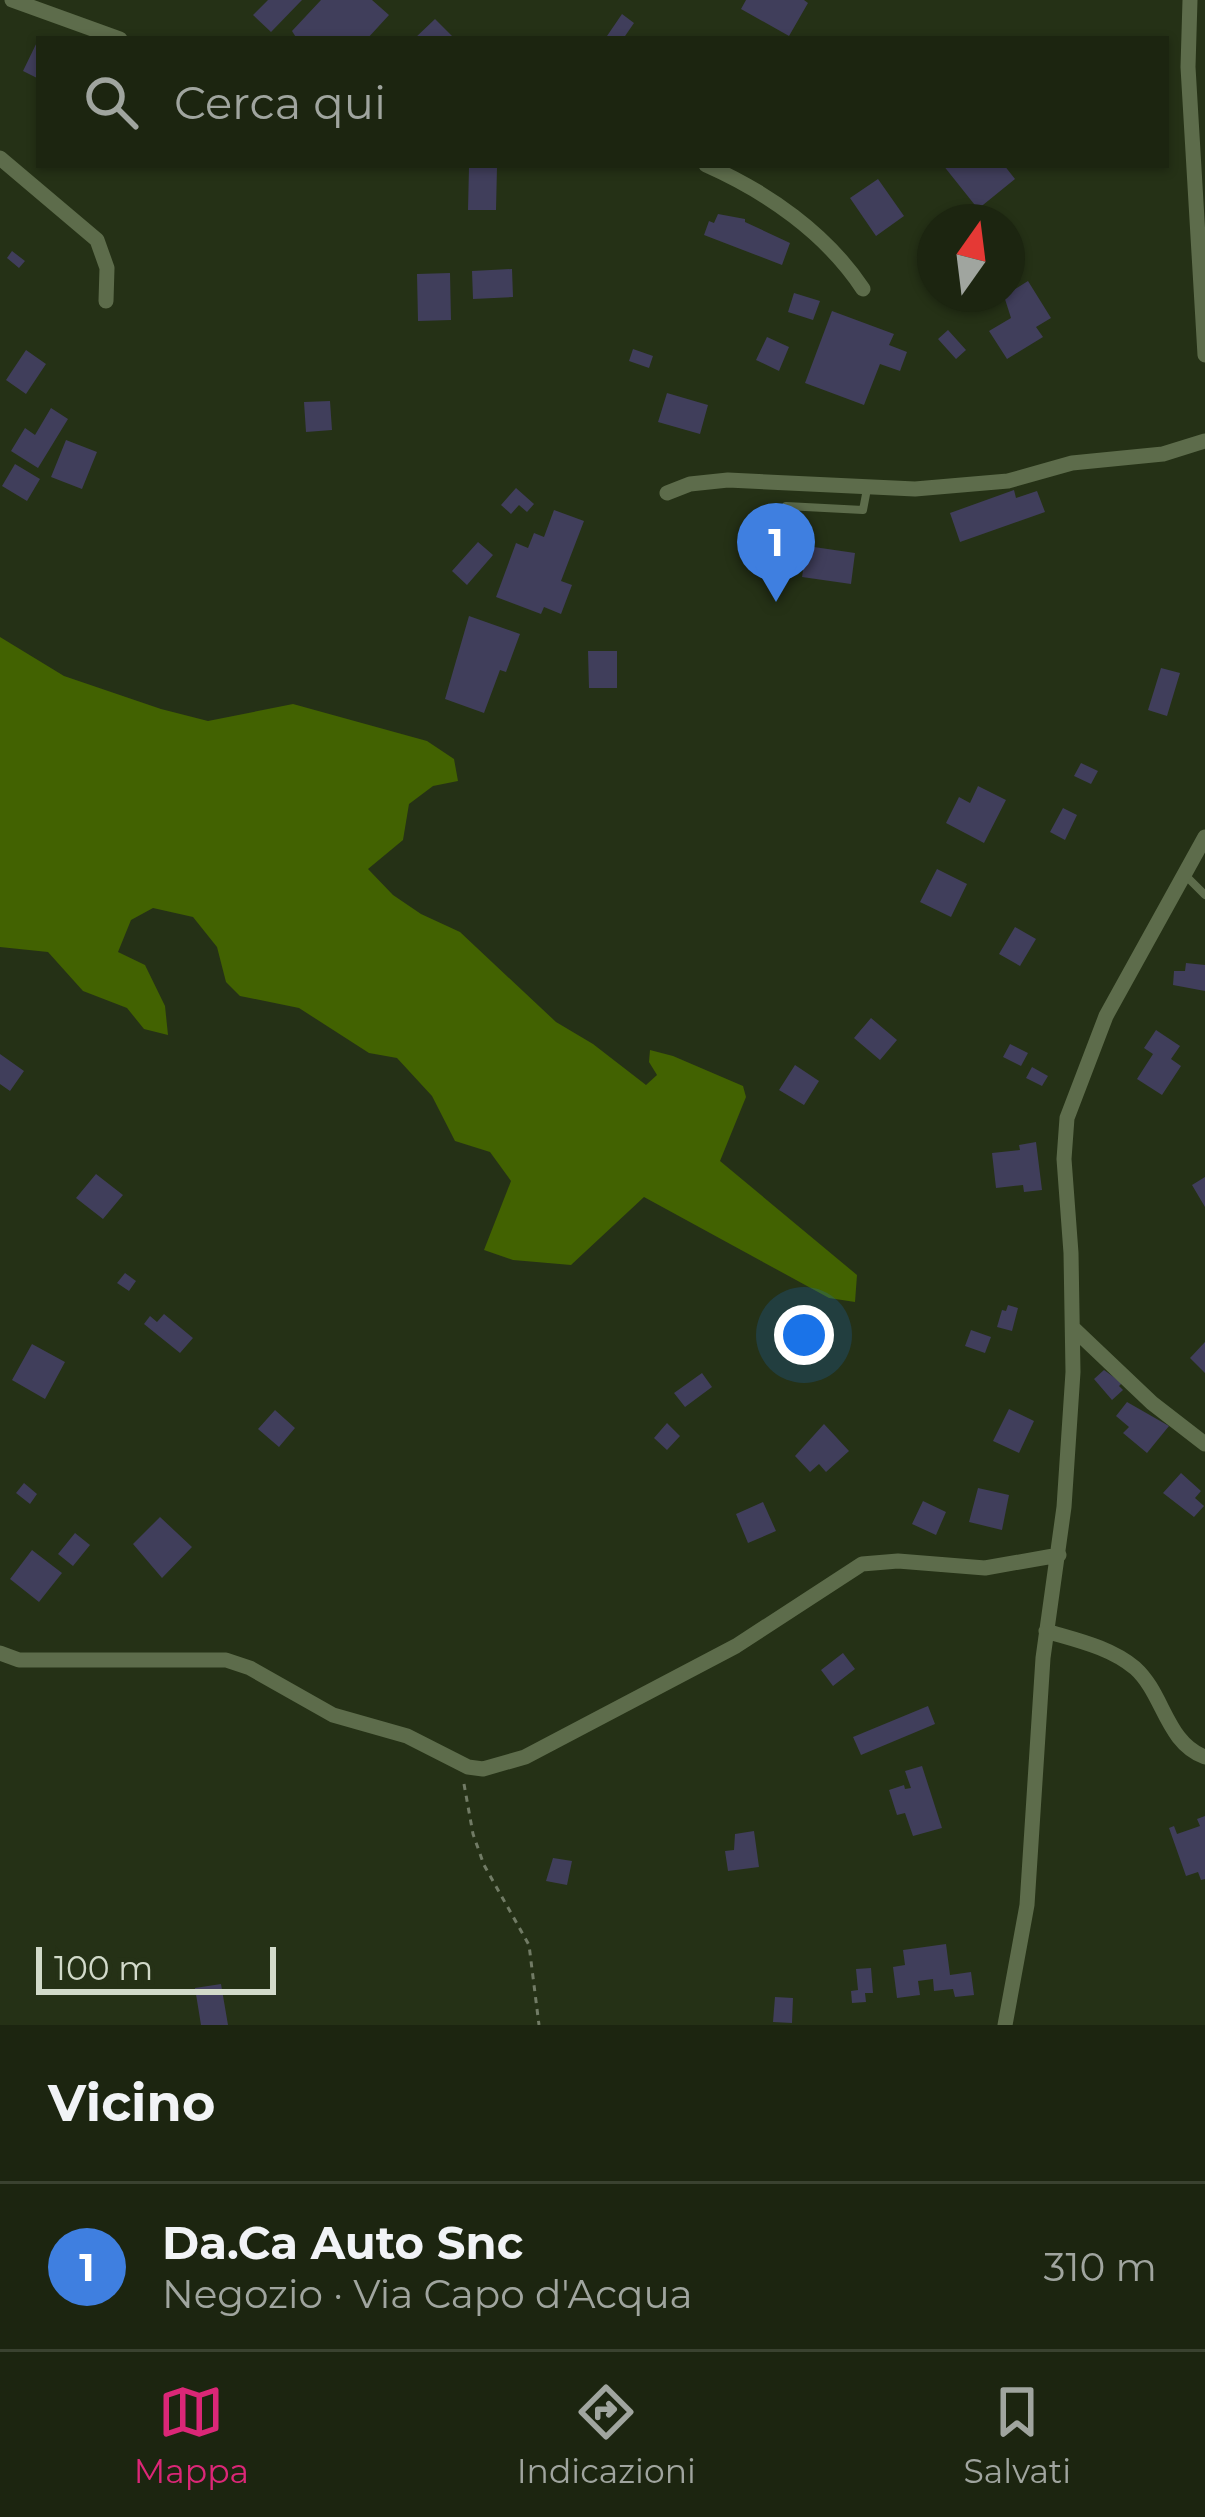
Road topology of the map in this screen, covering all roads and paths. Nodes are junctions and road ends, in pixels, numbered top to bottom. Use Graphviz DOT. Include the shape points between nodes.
graph roads {
  1 [pos="12,0"];
  2 [pos="1190,0"];
  3 [pos="112,36"];
  4 [pos="0,158"];
  5 [pos="712,168"];
  6 [pos="863,289"];
  7 [pos="106,301"];
  8 [pos="1205,355"];
  9 [pos="1205,441"];
  10 [pos="867,488"];
  11 [pos="667,493"];
  12 [pos="779,546"];
  13 [pos="1205,837"];
  14 [pos="1184,874"];
  15 [pos="1205,895"];
  16 [pos="1072,1328"];
  17 [pos="1205,1444"];
  18 [pos="1059,1555"];
  19 [pos="1046,1631"];
  20 [pos="0,1653"];
  21 [pos="1205,1757"];
  22 [pos="462,1764"];
  23 [pos="538,2025"];
  24 [pos="1005,2025"];
  1 -- 3 [label="street"];
  2 -- 8 [label="street"];
  4 -- 7 [label="street" via="97,240"];
  5 -- 6 [label="street" via="799,220"];
  9 -- 10 [label="street" via="1008,481"];
  10 -- 11 [label="street" via="728,479"];
  10 -- 12 [label="lane" via="863,510 786,506"];
  13 -- 14 [label="street"];
  14 -- 15 [label="lane"];
  14 -- 16 [label="street" via="1106,1016 1067,1118"];
  16 -- 17 [label="street"];
  16 -- 18 [label="street"];
  18 -- 19 [label="street"];
  18 -- 22 [label="street" via="985,1568 862,1564 750,1638 525,1757 482,1769"];
  19 -- 21 [label="street" via="1134,1667 1183,1745"];
  19 -- 24 [label="street" via="1028,1905"];
  20 -- 22 [label="street" via="20,1660 226,1660 333,1715 407,1736"];
  22 -- 23 [label="path" via="477,1845 529,1945"];
}
